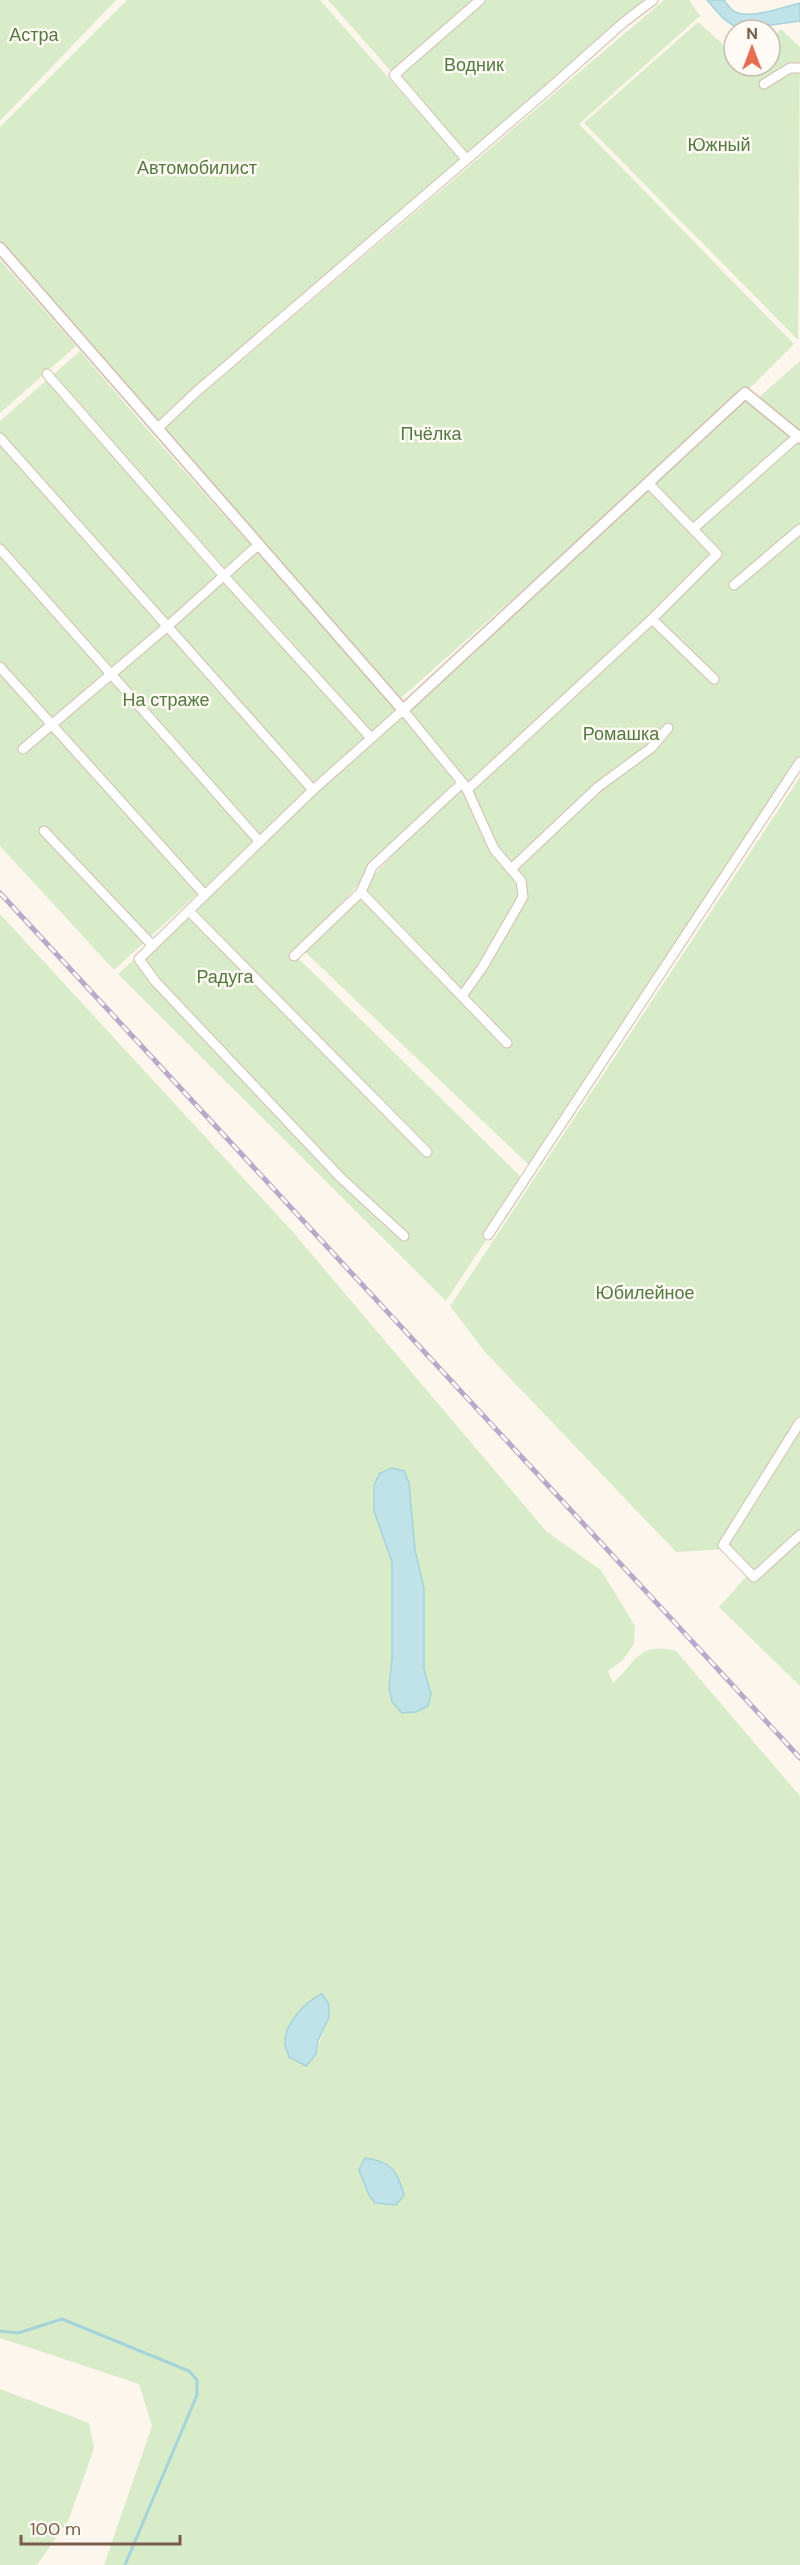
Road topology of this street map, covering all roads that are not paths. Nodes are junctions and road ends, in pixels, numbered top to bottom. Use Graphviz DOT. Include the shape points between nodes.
graph roads {
  1 [pos="480,0"];
  2 [pos="653,0"];
  3 [pos="800,68"];
  4 [pos="764,84"];
  5 [pos="466,159"];
  6 [pos="0,248"];
  7 [pos="47,374"];
  8 [pos="157,429"];
  9 [pos="799,437"];
  10 [pos="0,438"];
  11 [pos="648,483"];
  12 [pos="693,529"];
  13 [pos="800,529"];
  14 [pos="258,545"];
  15 [pos="0,549"];
  16 [pos="224,576"];
  17 [pos="734,585"];
  18 [pos="652,619"];
  19 [pos="169,626"];
  20 [pos="0,667"];
  21 [pos="111,675"];
  22 [pos="714,679"];
  23 [pos="403,710"];
  24 [pos="53,726"];
  25 [pos="668,728"];
  26 [pos="371,738"];
  27 [pos="23,749"];
  28 [pos="800,762"];
  29 [pos="465,787"];
  30 [pos="313,790"];
  31 [pos="44,831"];
  32 [pos="260,842"];
  33 [pos="511,868"];
  34 [pos="361,892"];
  35 [pos="205,895"];
  36 [pos="189,911"];
  37 [pos="153,946"];
  38 [pos="294,957"];
  39 [pos="462,996"];
  40 [pos="507,1043"];
  41 [pos="427,1152"];
  42 [pos="404,1236"];
  43 [pos="488,1236"];
  44 [pos="800,1422"];
  45 [pos="800,1535"];
  1 -- 5 [label="street" via="394,75"];
  2 -- 5 [label="street"];
  3 -- 4 [label="street" via="790,68"];
  5 -- 8 [label="street"];
  6 -- 8 [label="street"];
  7 -- 16 [label="street"];
  8 -- 14 [label="street"];
  9 -- 11 [label="street" via="745,393"];
  9 -- 12 [label="street"];
  10 -- 19 [label="street"];
  11 -- 12 [label="street"];
  11 -- 23 [label="street"];
  12 -- 18 [label="street" via="717,554"];
  13 -- 17 [label="street"];
  14 -- 16 [label="street"];
  14 -- 23 [label="street"];
  15 -- 21 [label="street"];
  16 -- 19 [label="street"];
  16 -- 26 [label="street"];
  18 -- 22 [label="street"];
  18 -- 29 [label="street"];
  19 -- 21 [label="street"];
  19 -- 30 [label="street"];
  20 -- 24 [label="street"];
  21 -- 24 [label="street"];
  21 -- 32 [label="street"];
  23 -- 26 [label="street"];
  23 -- 29 [label="street"];
  24 -- 27 [label="street"];
  24 -- 35 [label="street"];
  25 -- 33 [label="street" via="651,748 598,787"];
  26 -- 30 [label="street"];
  28 -- 43 [label="street"];
  29 -- 33 [label="street" via="494,849"];
  29 -- 34 [label="street" via="372,867"];
  30 -- 32 [label="street"];
  31 -- 37 [label="street"];
  32 -- 35 [label="street"];
  33 -- 39 [label="street" via="521,881 523,897"];
  34 -- 38 [label="street"];
  34 -- 39 [label="street"];
  35 -- 36 [label="street"];
  36 -- 37 [label="street"];
  36 -- 41 [label="street"];
  37 -- 42 [label="street" via="139,960 155,981 340,1177"];
  39 -- 40 [label="street"];
  44 -- 45 [label="street" via="723,1545 754,1577"];
}
